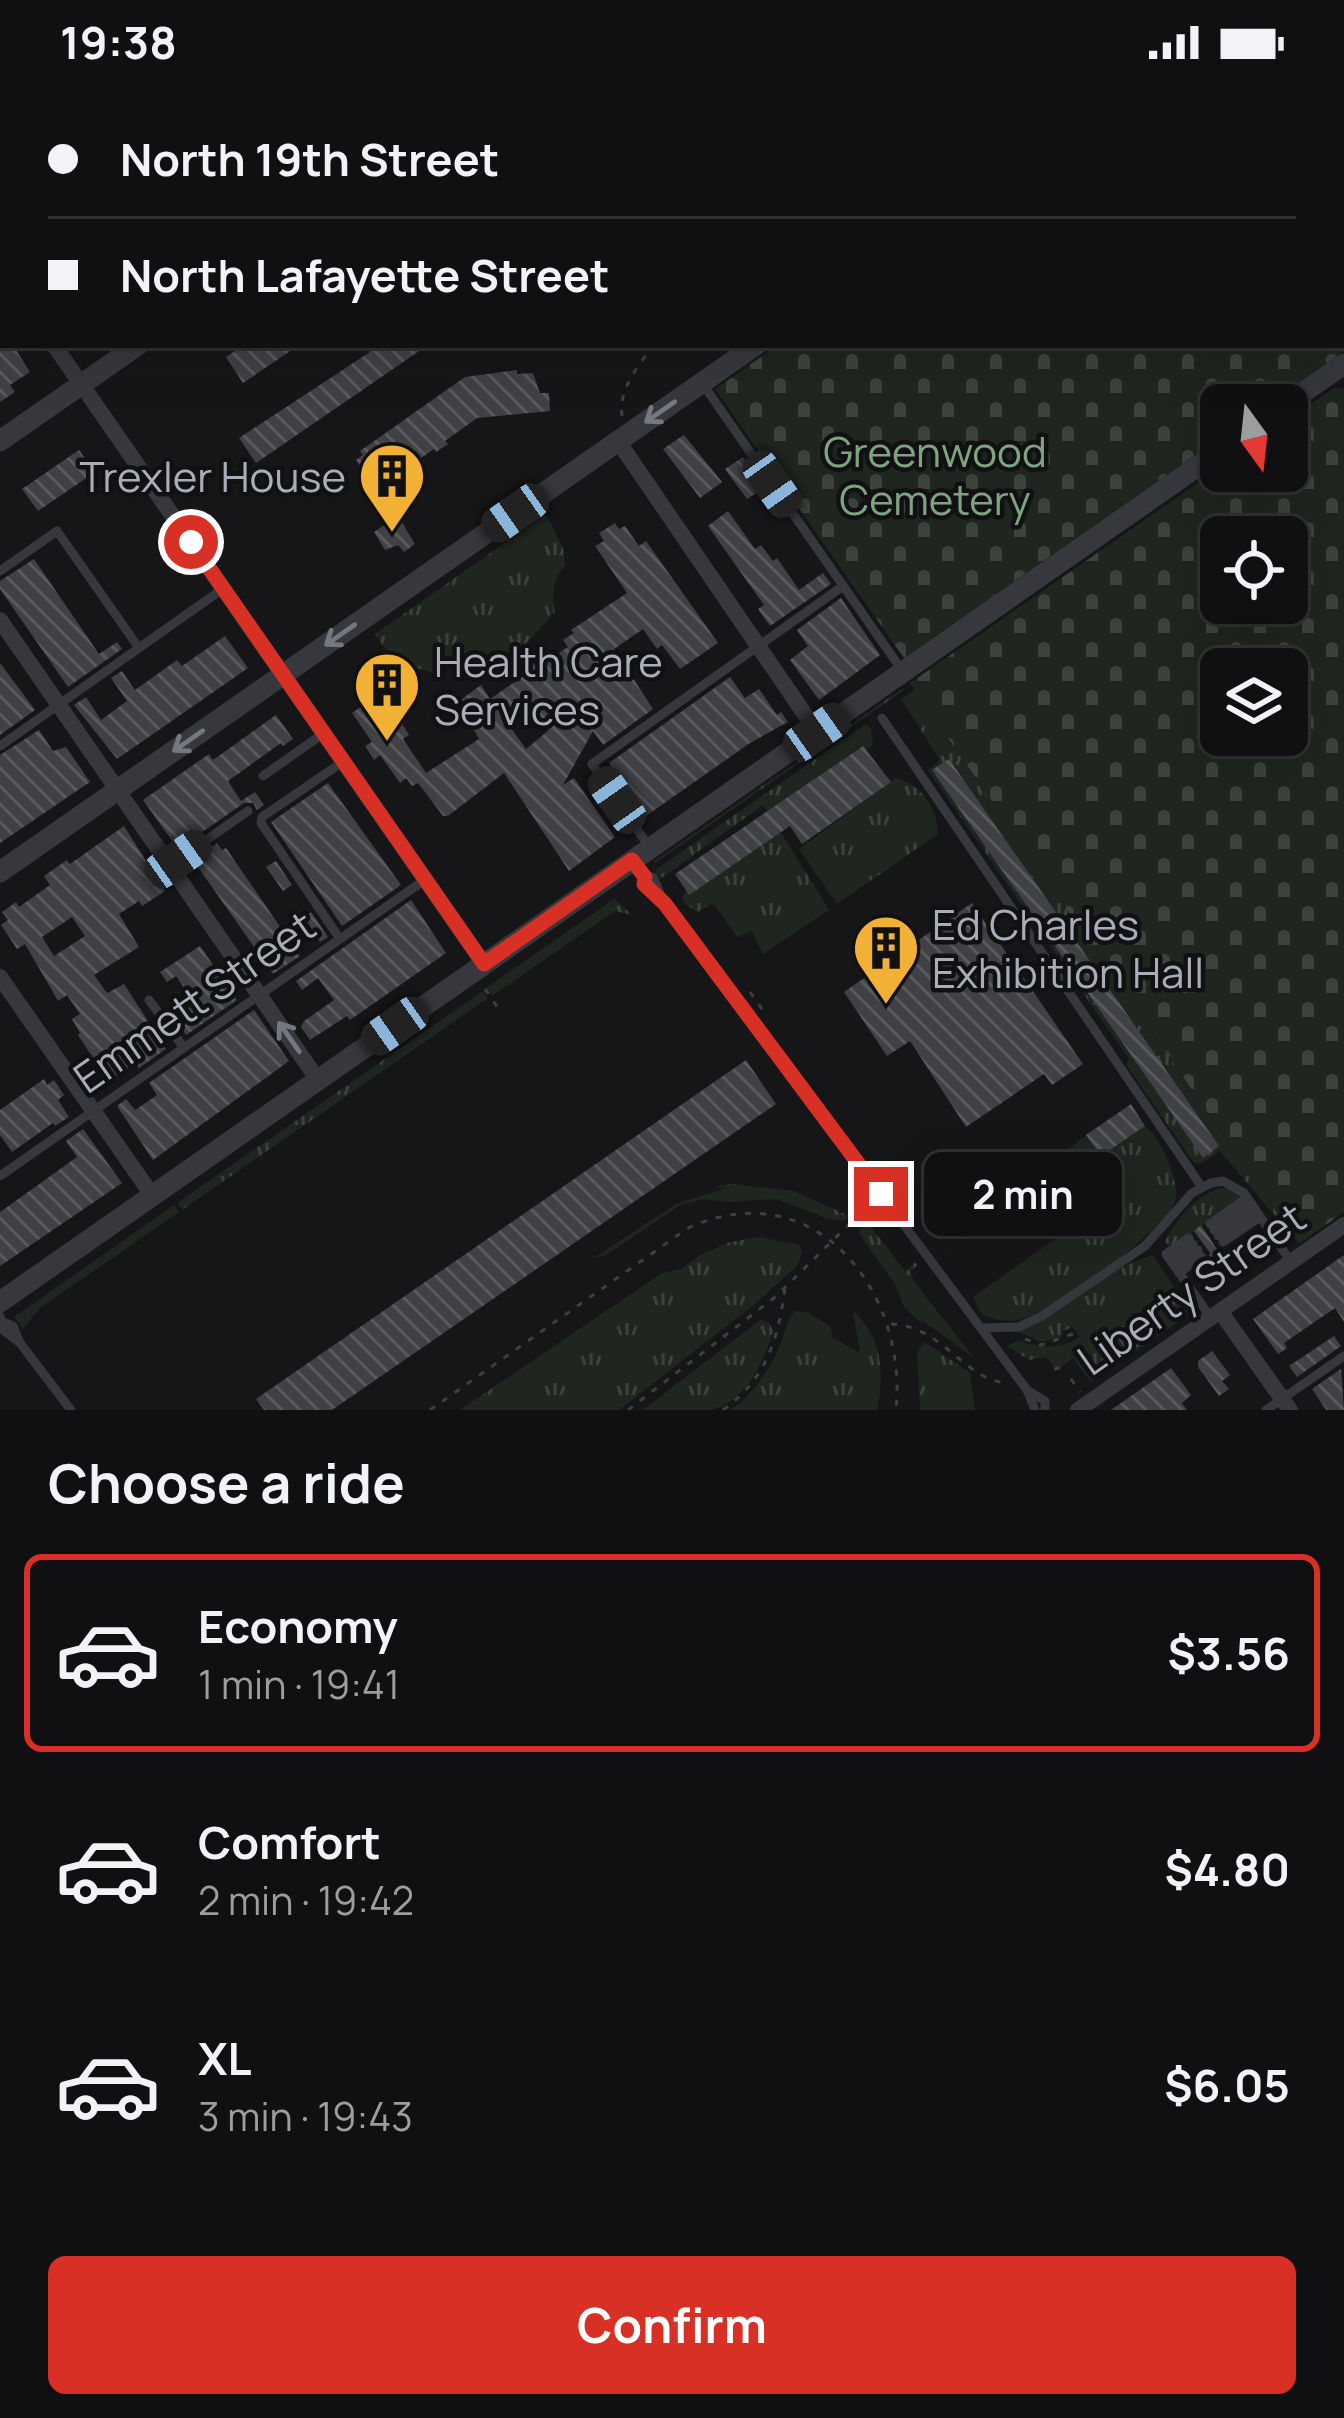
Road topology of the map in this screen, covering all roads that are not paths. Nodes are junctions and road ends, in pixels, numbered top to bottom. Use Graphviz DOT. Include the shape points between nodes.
graph roads {
  1 [pos="56,348"];
  2 [pos="134,348"];
  3 [pos="752,348"];
  4 [pos="1344,364"];
  5 [pos="702,382"];
  6 [pos="81,384"];
  7 [pos="1308,389"];
  8 [pos="622,432"];
  9 [pos="0,441"];
  10 [pos="1200,465"];
  11 [pos="0,571"];
  12 [pos="844,586"];
  13 [pos="224,588"];
  14 [pos="0,620"];
  15 [pos="758,646"];
  16 [pos="139,648"];
  17 [pos="903,672"];
  18 [pos="284,675"];
  19 [pos="58,705"];
  20 [pos="881,718"];
  21 [pos="817,732"];
  22 [pos="324,733"];
  23 [pos="0,746"];
  24 [pos="344,761"];
  25 [pos="263,776"];
  26 [pos="117,791"];
  27 [pos="248,811"];
  28 [pos="643,862"];
  29 [pos="169,866"];
  30 [pos="0,872"];
  31 [pos="426,879"];
  32 [pos="340,939"];
  33 [pos="484,964"];
  34 [pos="0,977"];
  35 [pos="260,995"];
  36 [pos="6,997"];
  37 [pos="149,1000"];
  38 [pos="184,1048"];
  39 [pos="318,1080"];
  40 [pos="94,1111"];
  41 [pos="0,1159"];
  42 [pos="4,1173"];
  43 [pos="1201,1186"];
  44 [pos="152,1195"];
  45 [pos="1254,1207"];
  46 [pos="1344,1225"];
  47 [pos="1291,1262"];
  48 [pos="1173,1263"];
  49 [pos="2,1314"];
  50 [pos="1216,1314"];
  51 [pos="981,1328"];
  52 [pos="1344,1356"];
  53 [pos="1024,1385"];
  54 [pos="1079,1401"];
  55 [pos="1286,1404"];
  56 [pos="71,1410"];
  57 [pos="1035,1410"];
  58 [pos="1045,1410"];
  59 [pos="1266,1410"];
  1 -- 6 [label="street"];
  2 -- 6 [label="street"];
  3 -- 5 [label="street"];
  4 -- 7 [label="street"];
  5 -- 8 [label="street, one-way"];
  5 -- 12 [label="lane"];
  6 -- 9 [label="street"];
  6 -- 13 [label="street"];
  8 -- 15 [label="street"];
  8 -- 18 [label="street, one-way"];
  10 -- 17 [label="street"];
  11 -- 16 [label="lane" via="57,531"];
  12 -- 15 [label="lane"];
  12 -- 17 [label="lane"];
  13 -- 16 [label="lane"];
  13 -- 18 [label="street"];
  14 -- 19 [label="street"];
  15 -- 21 [label="street"];
  15 -- 28 [label="lane" via="592,764"];
  16 -- 19 [label="lane"];
  17 -- 21 [label="street"];
  18 -- 22 [label="street"];
  18 -- 26 [label="street, one-way"];
  19 -- 23 [label="lane"];
  19 -- 26 [label="street"];
  20 -- 43 [label="lane"];
  21 -- 28 [label="street"];
  22 -- 24 [label="street"];
  22 -- 25 [label="lane"];
  24 -- 31 [label="street"];
  24 -- 32 [label="lane" via="261,823"];
  26 -- 29 [label="street"];
  26 -- 30 [label="street"];
  27 -- 29 [label="lane"];
  28 -- 33 [label="street"];
  28 -- 51 [label="lane" via="665,904"];
  29 -- 35 [label="street"];
  31 -- 32 [label="lane, Emmett Street"];
  31 -- 33 [label="street"];
  32 -- 35 [label="lane, Emmett Street"];
  33 -- 39 [label="street"];
  34 -- 36 [label="street"];
  35 -- 38 [label="lane, Emmett Street"];
  39 -- 35 [label="street, one-way"];
  36 -- 40 [label="street"];
  37 -- 38 [label="lane"];
  38 -- 40 [label="lane, Emmett Street"];
  39 -- 44 [label="street"];
  40 -- 42 [label="lane, Emmett Street"];
  40 -- 44 [label="street"];
  41 -- 42 [label="lane"];
  43 -- 45 [label="lane" via="1234,1185"];
  43 -- 51 [label="lane" via="1145,1246 1042,1316 1018,1327"];
  44 -- 49 [label="street"];
  45 -- 45 [label="lane" via="1216,1233"];
  45 -- 47 [label="lane"];
  46 -- 47 [label="street, Liberty Street"];
  47 -- 50 [label="street, Liberty Street"];
  48 -- 48 [label="lane" via="1195,1247"];
  48 -- 50 [label="lane"];
  49 -- 56 [label="lane" via="4,1331"];
  50 -- 54 [label="street, Liberty Street"];
  50 -- 55 [label="street"];
  51 -- 53 [label="lane"];
  52 -- 55 [label="lane"];
  53 -- 57 [label="lane"];
  53 -- 58 [label="lane"];
  55 -- 59 [label="lane"];
}
